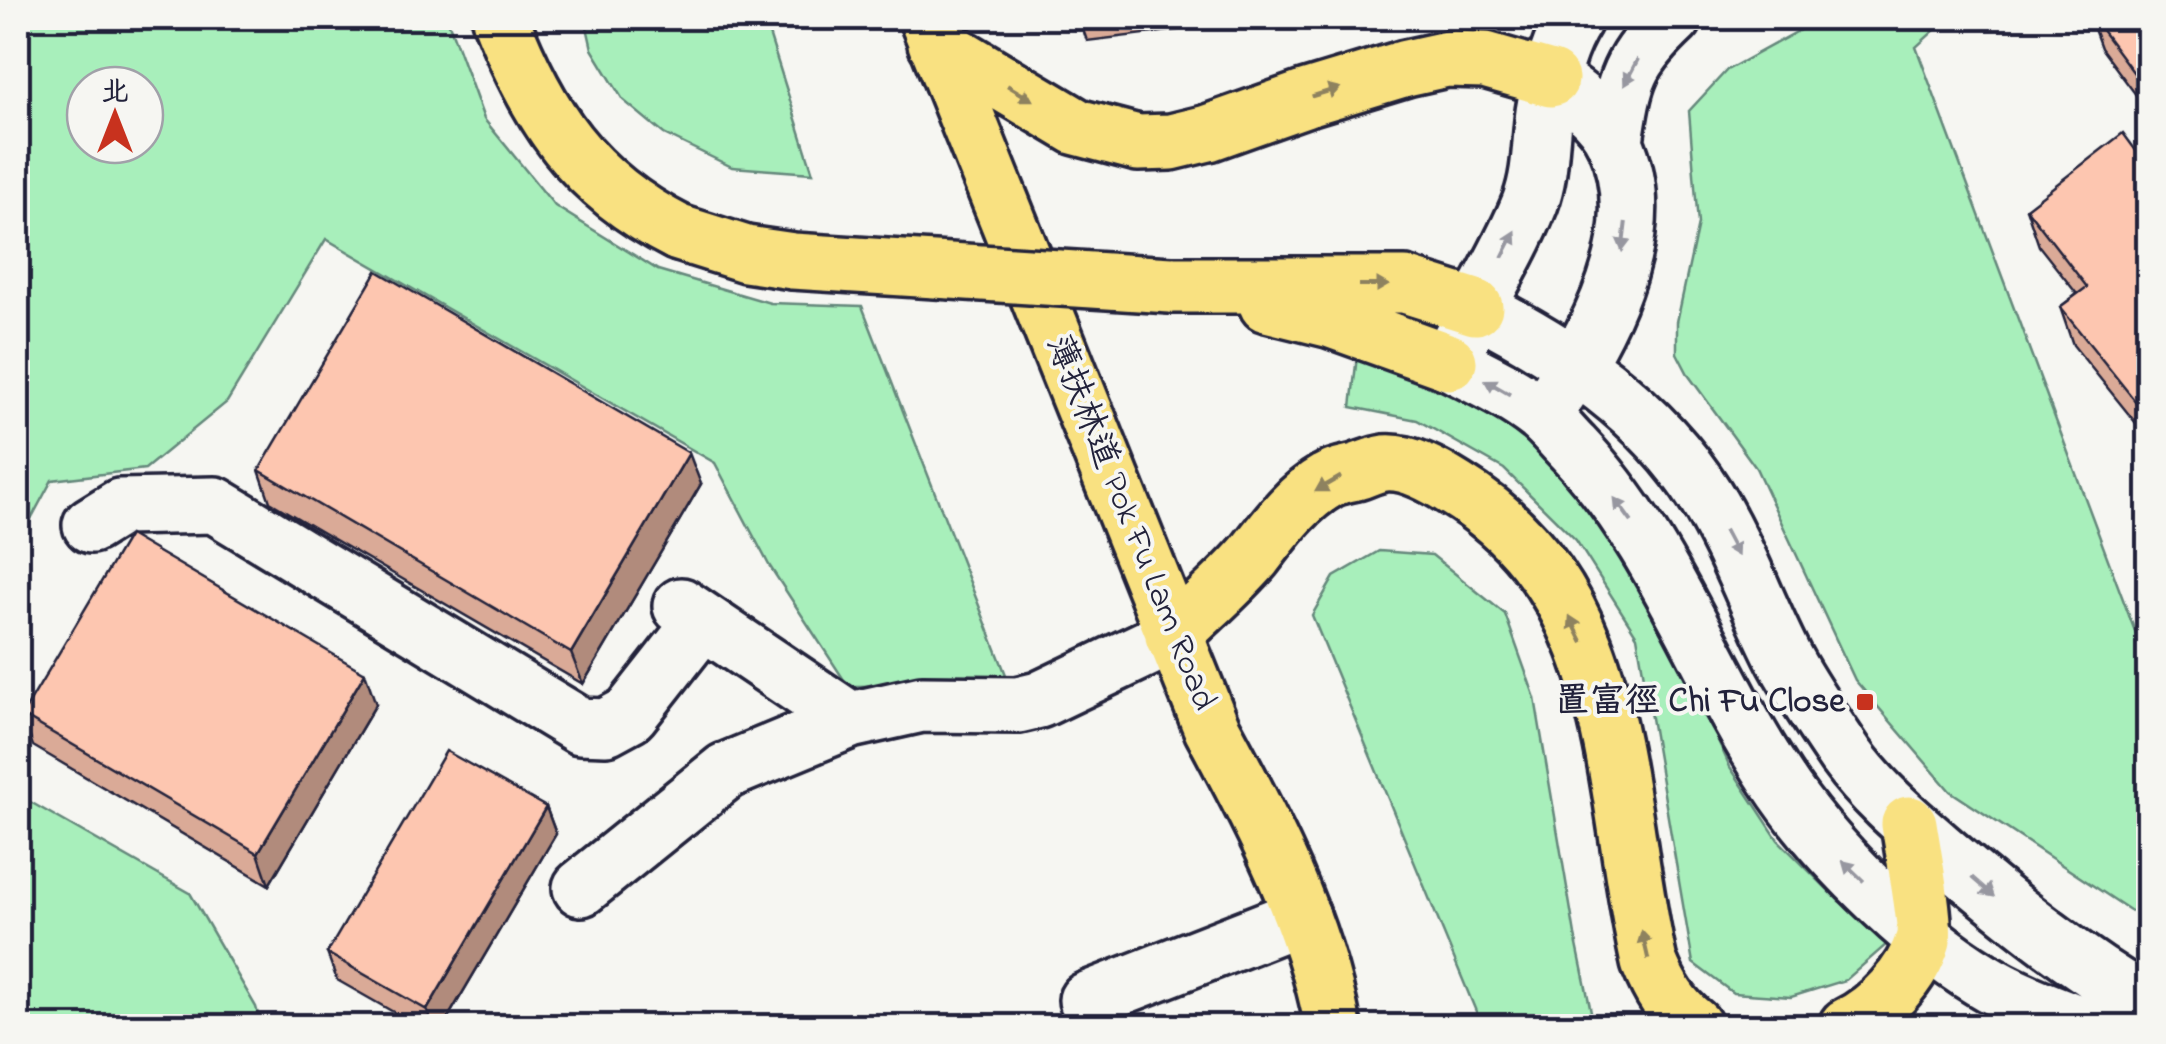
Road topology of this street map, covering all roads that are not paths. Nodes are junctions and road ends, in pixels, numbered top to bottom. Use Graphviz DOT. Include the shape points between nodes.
graph roads {
  1 [pos="500,18"];
  2 [pos="1575,18"];
  3 [pos="1674,18"];
  4 [pos="932,30"];
  5 [pos="517,44"];
  6 [pos="1551,79"];
  7 [pos="1615,141"];
  8 [pos="1171,285"];
  9 [pos="1475,307"];
  10 [pos="1449,362"];
  11 [pos="1578,364"];
  12 [pos="1543,417"];
  13 [pos="91,525"];
  14 [pos="1173,636"];
  15 [pos="850,720"];
  16 [pos="1910,824"];
  17 [pos="581,888"];
  18 [pos="1302,916"];
  19 [pos="1924,937"];
  20 [pos="1087,1000"];
  21 [pos="2148,1005"];
  22 [pos="1333,1026"];
  23 [pos="1694,1026"];
  24 [pos="1847,1026"];
  25 [pos="2084,1026"];
  1 -- 5 [label="main road"];
  2 -- 6 [label="street"];
  3 -- 7 [label="street, one-way" via="1647,43 1623,85"];
  4 -- 6 [label="main road, one-way" via="1077,127 1138,143 1208,134 1447,59 1485,60"];
  4 -- 14 [label="main road, 薄扶林道 Pok Fu Lam Road"];
  5 -- 8 [label="main road, bridge" via="553,128 580,161 643,215 679,233 792,261"];
  6 -- 7 [label="street" via="1584,102"];
  9 -- 6 [label="street, one-way" via="1531,201"];
  7 -- 11 [label="street, one-way" via="1627,185 1626,233 1616,288"];
  8 -- 9 [label="main road, one-way" via="1405,285"];
  8 -- 10 [label="main road" via="1332,320"];
  9 -- 10 [label="street"];
  9 -- 11 [label="street"];
  12 -- 10 [label="street, one-way"];
  11 -- 12 [label="street"];
  11 -- 16 [label="street, one-way" via="1667,445 1705,495 1816,710 1848,759"];
  19 -- 12 [label="street, one-way" via="1798,810 1752,739 1649,546 1589,465"];
  13 -- 15 [label="street" via="120,507 215,505 580,726 606,727 630,714 692,613"];
  14 -- 15 [label="street" via="1018,706 922,704"];
  14 -- 18 [label="main road, 薄扶林道 Pok Fu Lam Road"];
  23 -- 14 [label="main road, one-way" via="1661,991 1649,962 1614,743 1588,655 1530,555 1471,498 1413,468 1386,463 1328,480 1273,527"];
  15 -- 17 [label="street" via="726,771"];
  16 -- 19 [label="main road"];
  16 -- 21 [label="street, one-way" via="2029,926"];
  18 -- 20 [label="street"];
  18 -- 22 [label="main road, 薄扶林道 Pok Fu Lam Road"];
  19 -- 24 [label="main road" via="1888,995"];
  19 -- 25 [label="street" via="1984,981"];
}
